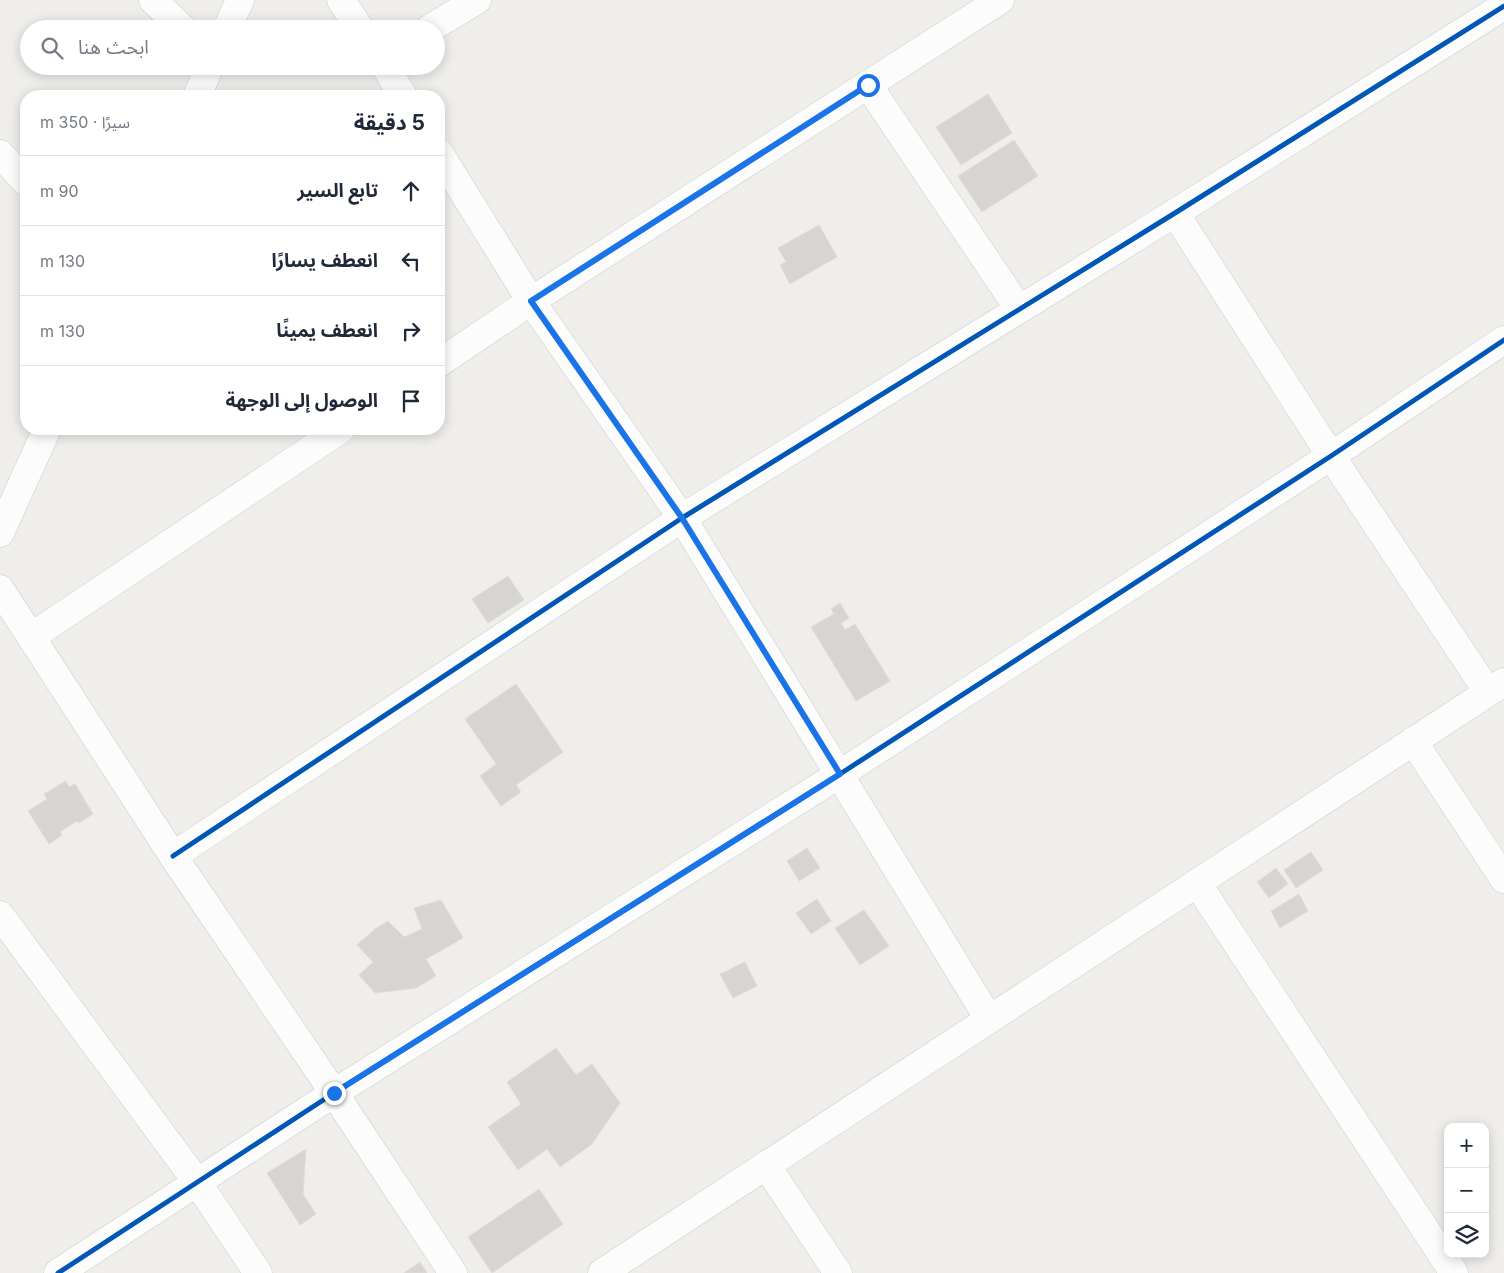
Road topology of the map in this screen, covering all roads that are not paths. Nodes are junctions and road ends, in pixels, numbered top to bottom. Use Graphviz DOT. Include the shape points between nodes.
graph roads {
  1 [pos="153,0"];
  2 [pos="240,0"];
  3 [pos="341,0"];
  4 [pos="477,0"];
  5 [pos="1000,0"];
  6 [pos="1504,6"];
  7 [pos="174,20"];
  8 [pos="231,20"];
  9 [pos="354,20"];
  10 [pos="444,20"];
  11 [pos="206,75"];
  12 [pos="390,75"];
  13 [pos="868,85"];
  14 [pos="200,90"];
  15 [pos="399,90"];
  16 [pos="0,154"];
  17 [pos="445,163"];
  18 [pos="20,176"];
  19 [pos="1175,213"];
  20 [pos="531,301"];
  21 [pos="1019,309"];
  22 [pos="1504,340"];
  23 [pos="445,359"];
  24 [pos="44,435"];
  25 [pos="332,435"];
  26 [pos="1330,456"];
  27 [pos="682,518"];
  28 [pos="0,533"];
  29 [pos="0,589"];
  30 [pos="30,637"];
  31 [pos="1496,687"];
  32 [pos="1413,741"];
  33 [pos="840,774"];
  34 [pos="173,856"];
  35 [pos="1504,879"];
  36 [pos="1197,883"];
  37 [pos="0,915"];
  38 [pos="989,1019"];
  39 [pos="334,1093"];
  40 [pos="766,1165"];
  41 [pos="197,1182"];
  42 [pos="58,1273"];
  43 [pos="258,1273"];
  44 [pos="454,1273"];
  45 [pos="602,1273"];
  46 [pos="838,1273"];
  47 [pos="1454,1273"];
  1 -- 7 [label="street"];
  2 -- 8 [label="street"];
  3 -- 9 [label="street"];
  4 -- 10 [label="street"];
  5 -- 13 [label="street"];
  6 -- 19 [label="street"];
  11 -- 14 [label="street"];
  12 -- 15 [label="street"];
  13 -- 20 [label="street"];
  13 -- 21 [label="street"];
  16 -- 18 [label="street"];
  17 -- 20 [label="street"];
  19 -- 21 [label="street"];
  19 -- 26 [label="street"];
  20 -- 23 [label="street"];
  20 -- 27 [label="street"];
  21 -- 27 [label="street"];
  22 -- 26 [label="street"];
  24 -- 28 [label="street"];
  25 -- 30 [label="street"];
  26 -- 31 [label="street"];
  26 -- 33 [label="street"];
  27 -- 33 [label="street"];
  27 -- 34 [label="street"];
  29 -- 30 [label="street"];
  30 -- 34 [label="street"];
  31 -- 32 [label="street"];
  32 -- 35 [label="street"];
  32 -- 36 [label="street"];
  33 -- 38 [label="street"];
  33 -- 39 [label="street"];
  34 -- 39 [label="street"];
  36 -- 38 [label="street"];
  36 -- 47 [label="street"];
  37 -- 41 [label="street"];
  38 -- 40 [label="street"];
  39 -- 41 [label="street"];
  39 -- 44 [label="street"];
  40 -- 45 [label="street"];
  40 -- 46 [label="street"];
  41 -- 42 [label="street"];
  41 -- 43 [label="street"];
}
